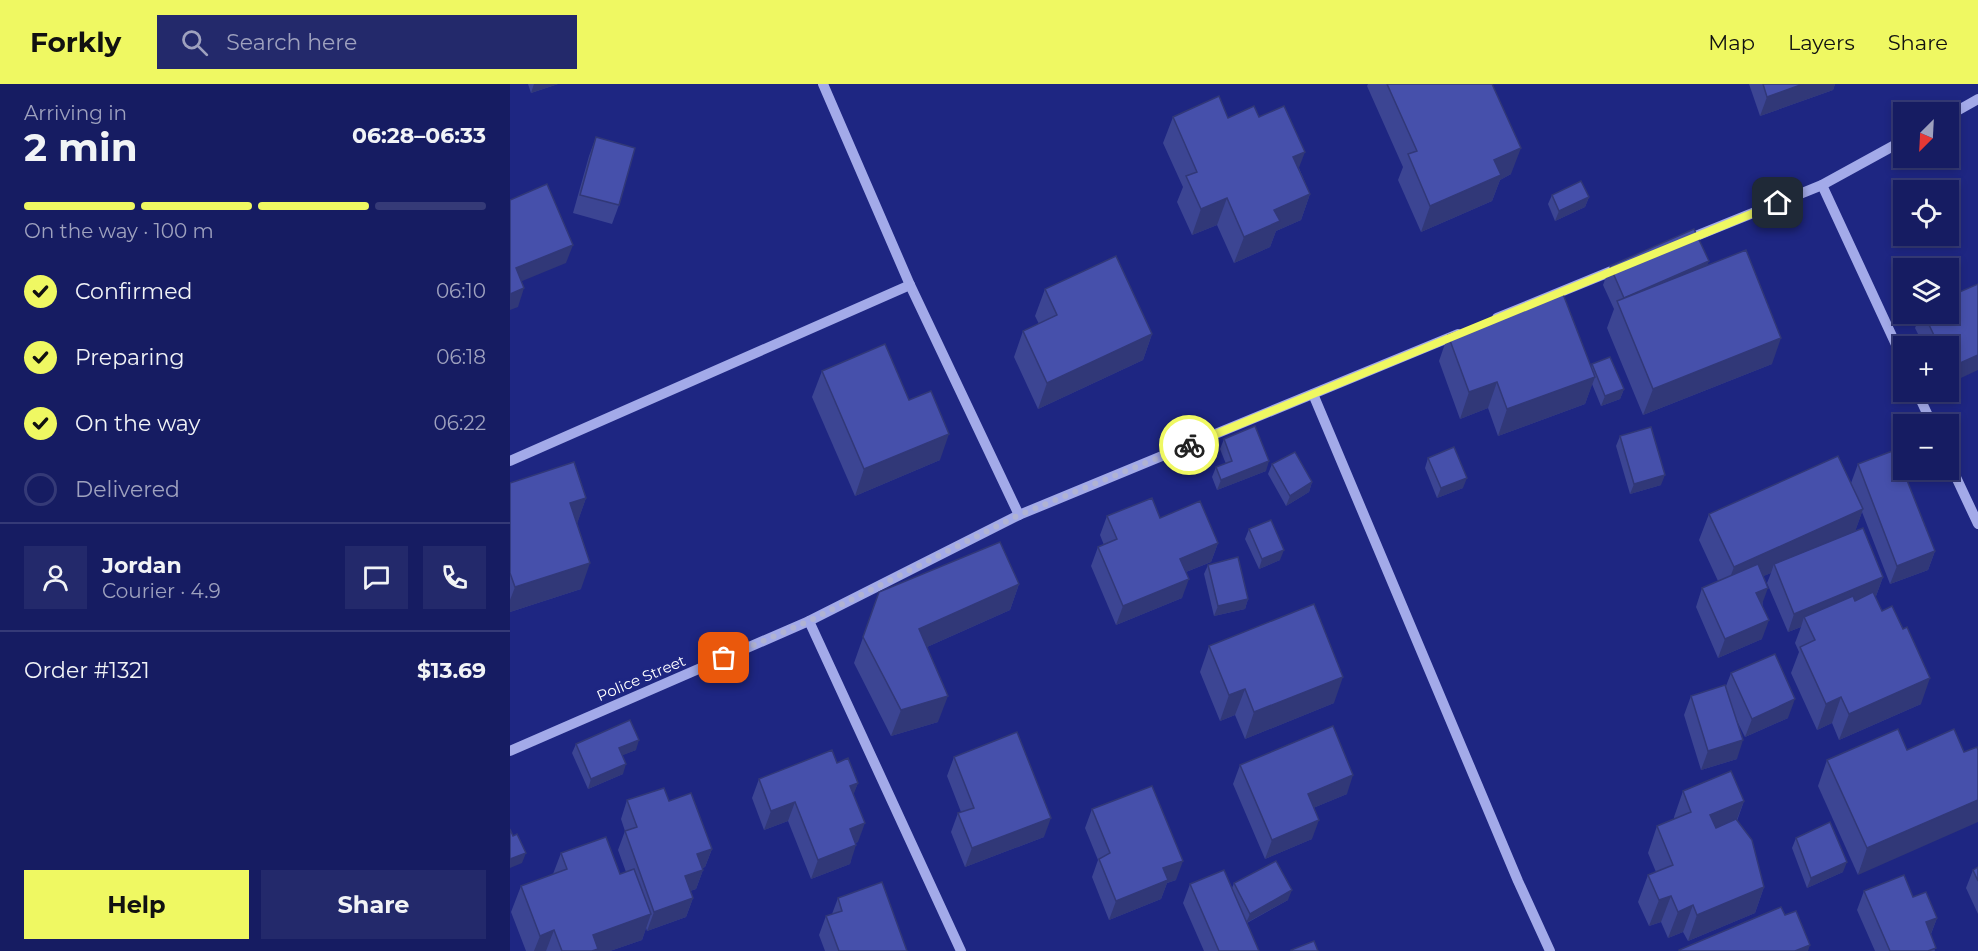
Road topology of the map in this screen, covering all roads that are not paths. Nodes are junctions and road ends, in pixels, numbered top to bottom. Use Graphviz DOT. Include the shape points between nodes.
graph roads {
  1 [pos="823,84"];
  2 [pos="1978,99"];
  3 [pos="1959,110"];
  4 [pos="1893,146"];
  5 [pos="1822,185"];
  6 [pos="1678,244"];
  7 [pos="1634,262"];
  8 [pos="910,285"];
  9 [pos="1490,321"];
  10 [pos="1468,330"];
  11 [pos="1893,338"];
  12 [pos="1313,394"];
  13 [pos="510,461"];
  14 [pos="1957,480"];
  15 [pos="1019,515"];
  16 [pos="1978,524"];
  17 [pos="809,621"];
  18 [pos="510,751"];
  19 [pos="962,951"];
  20 [pos="1550,951"];
  1 -- 8 [label="street"];
  2 -- 3 [label="street"];
  4 -- 5 [label="street"];
  5 -- 6 [label="street"];
  5 -- 11 [label="street"];
  7 -- 9 [label="street"];
  8 -- 13 [label="street"];
  8 -- 15 [label="street"];
  10 -- 12 [label="street, Police Street"];
  12 -- 15 [label="street, Police Street"];
  12 -- 20 [label="street"];
  14 -- 16 [label="street"];
  15 -- 17 [label="street, Police Street"];
  17 -- 18 [label="street, Police Street"];
  17 -- 19 [label="street"];
}
